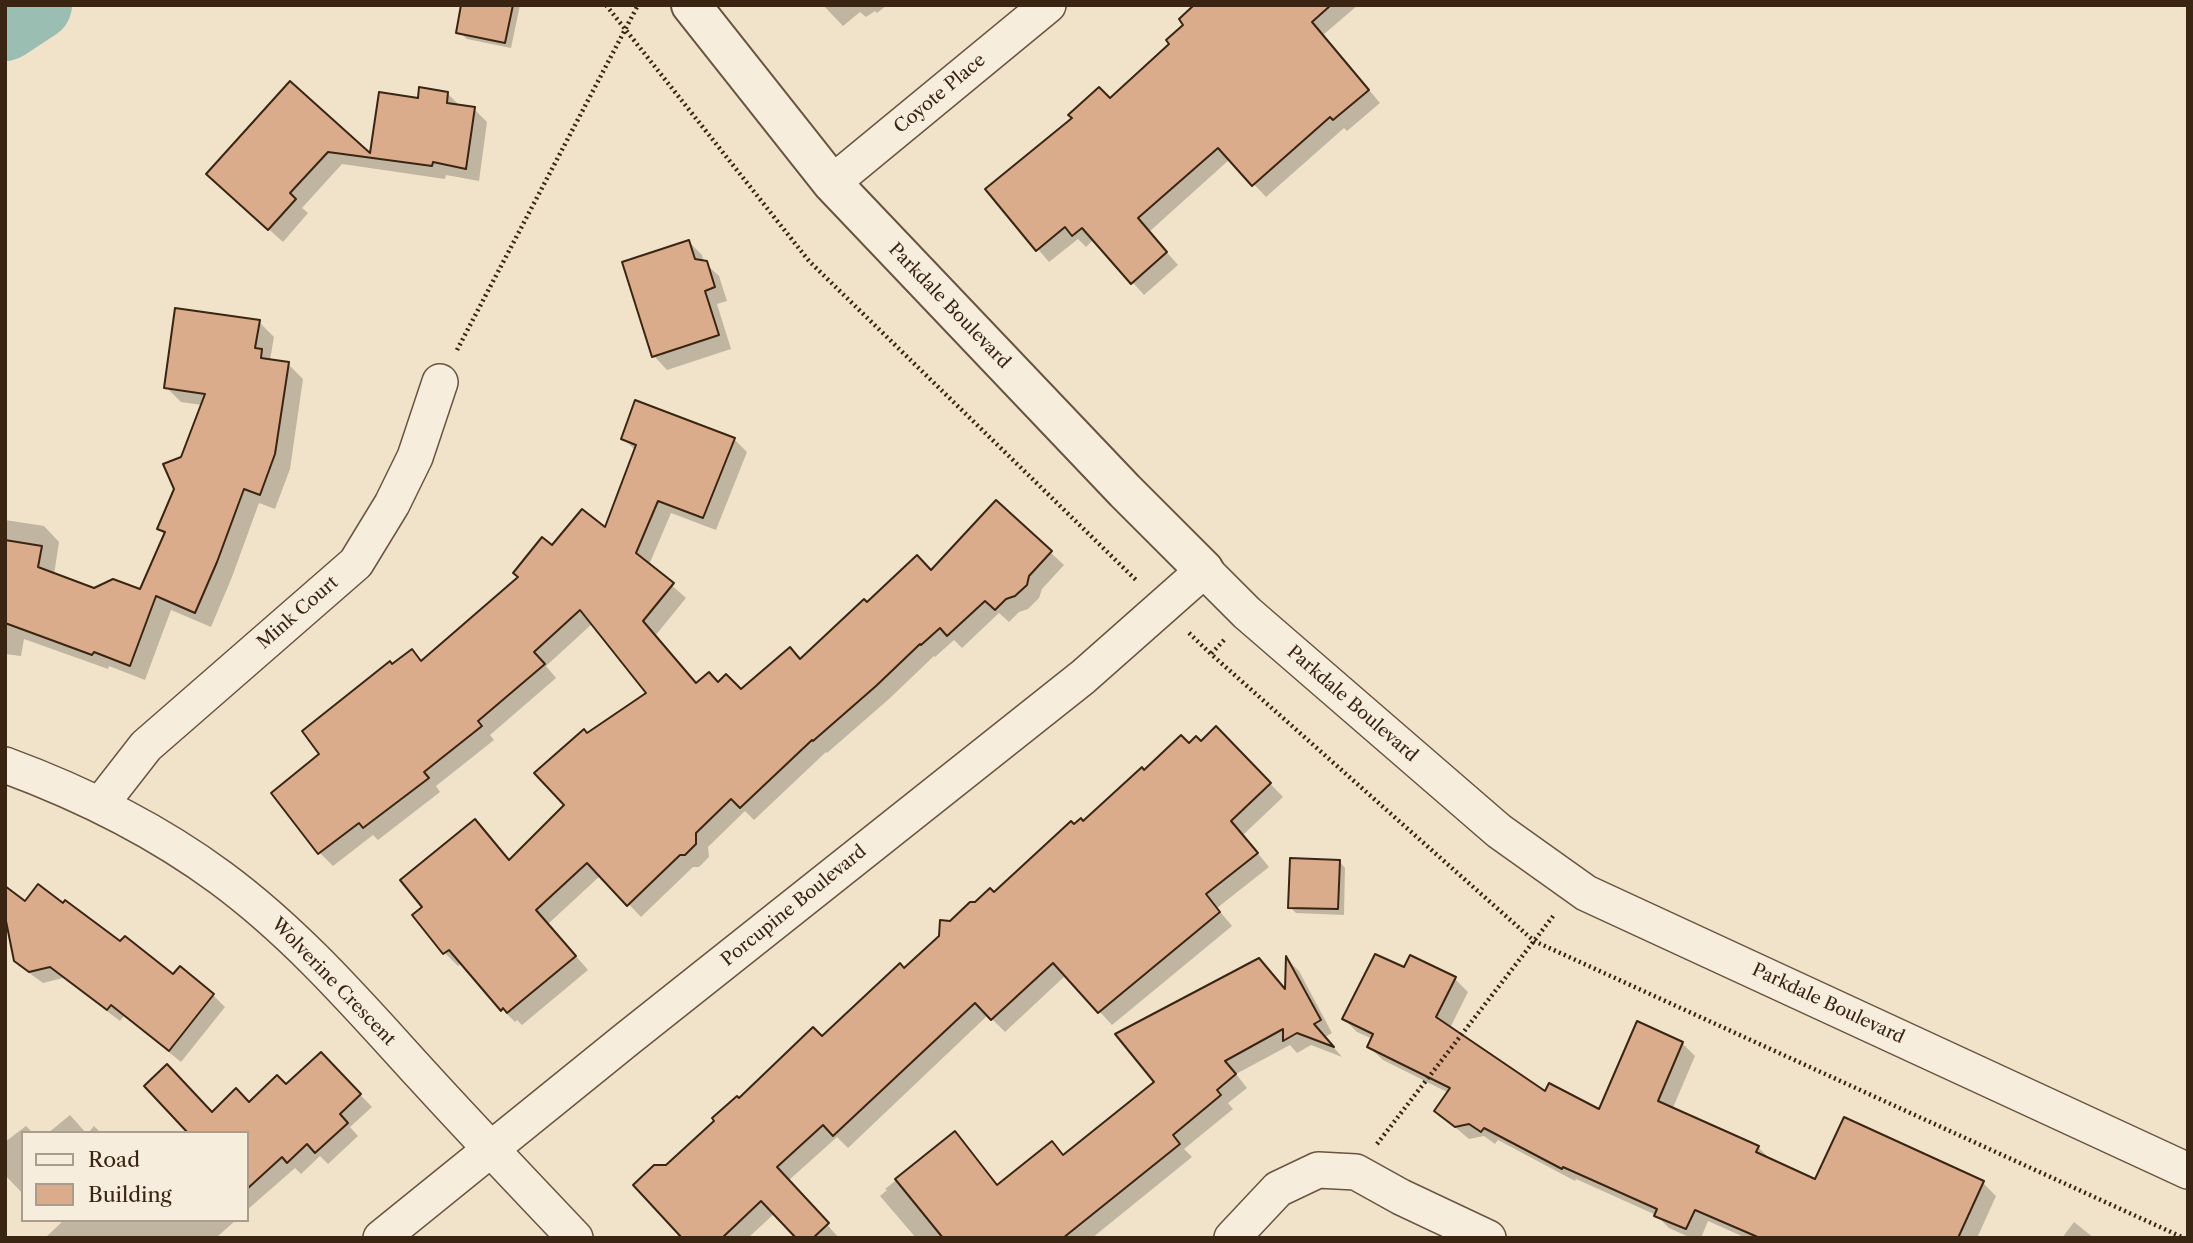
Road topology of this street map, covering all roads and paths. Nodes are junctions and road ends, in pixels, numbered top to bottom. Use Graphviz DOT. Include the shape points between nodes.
graph roads {
  1 [pos="607,5"];
  2 [pos="638,5"];
  3 [pos="691,5"];
  4 [pos="1048,5"];
  5 [pos="625,30"];
  6 [pos="832,183"];
  7 [pos="440,382"];
  8 [pos="1204,570"];
  9 [pos="1162,607"];
  10 [pos="1211,654"];
  11 [pos="5,765"];
  12 [pos="100,805"];
  13 [pos="1576,886"];
  14 [pos="489,1149"];
  15 [pos="2188,1171"];
  16 [pos="1356,1172"];
  17 [pos="381,1238"];
  18 [pos="575,1238"];
  19 [pos="1232,1238"];
  20 [pos="1488,1238"];
  1 -- 5 [label="path"];
  2 -- 5 [label="path"];
  3 -- 6 [label="street, Parkdale Boulevard"];
  4 -- 6 [label="street, Coyote Place"];
  5 -- 7 [label="path"];
  5 -- 9 [label="path" via="808,261"];
  6 -- 8 [label="street, Parkdale Boulevard"];
  7 -- 12 [label="street, Mink Court" via="415,457 356,563 146,746"];
  8 -- 9 [label="street, Porcupine Boulevard"];
  8 -- 13 [label="street, Parkdale Boulevard" via="1247,613 1489,822"];
  9 -- 10 [label="path"];
  9 -- 14 [label="street, Porcupine Boulevard" via="1083,677"];
  11 -- 12 [label="street, Wolverine Crescent"];
  12 -- 14 [label="street, Wolverine Crescent" via="221,878 297,941"];
  13 -- 15 [label="street, Parkdale Boulevard"];
  13 -- 16 [label="path"];
  14 -- 17 [label="street, Porcupine Boulevard"];
  14 -- 18 [label="street, Wolverine Crescent"];
  16 -- 19 [label="street" via="1318,1171 1278,1189"];
  16 -- 20 [label="street"];
}
